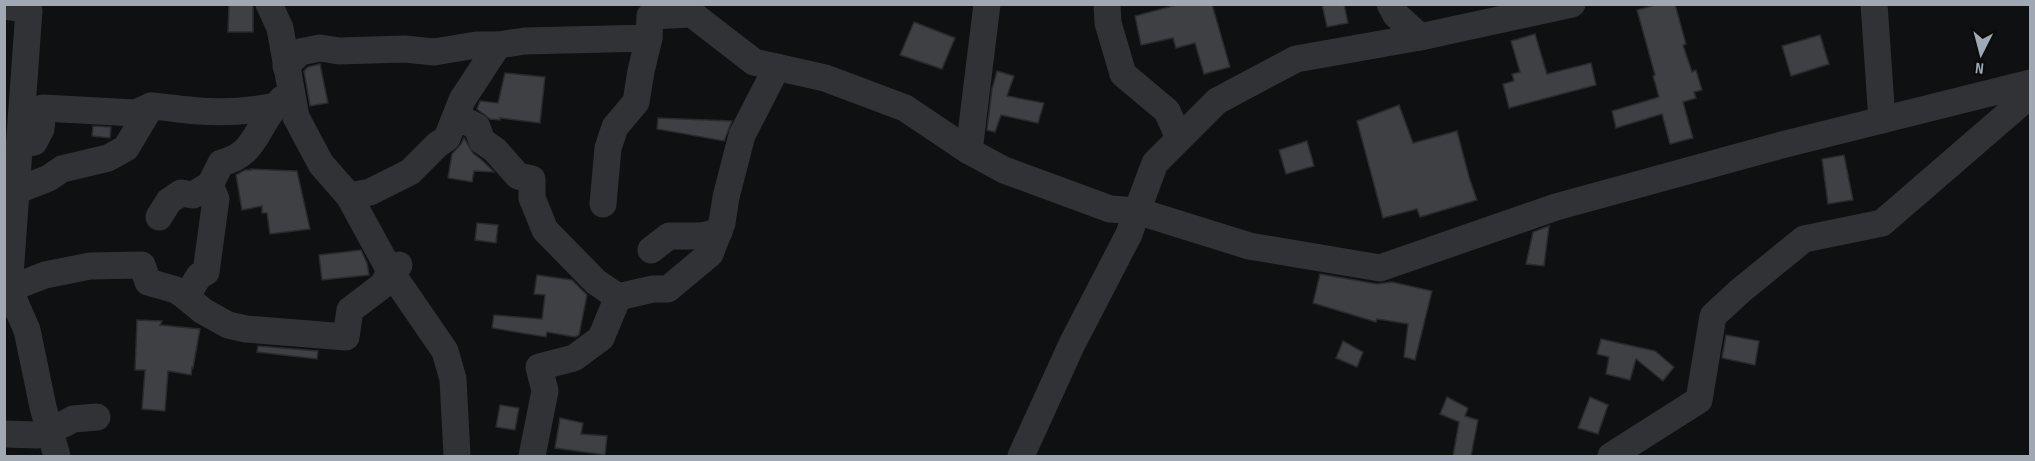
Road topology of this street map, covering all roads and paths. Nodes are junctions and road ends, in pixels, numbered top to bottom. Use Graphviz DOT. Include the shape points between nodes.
graph roads {
  1 [pos="987,4"];
  2 [pos="1390,4"];
  3 [pos="1572,4"];
  4 [pos="1874,4"];
  5 [pos="4,6"];
  6 [pos="686,9"];
  7 [pos="1103,11"];
  8 [pos="275,16"];
  9 [pos="1420,37"];
  10 [pos="649,38"];
  11 [pos="498,45"];
  12 [pos="309,50"];
  13 [pos="777,67"];
  14 [pos="287,74"];
  15 [pos="2031,83"];
  16 [pos="2031,95"];
  17 [pos="151,106"];
  18 [pos="276,106"];
  19 [pos="456,116"];
  20 [pos="1882,120"];
  21 [pos="1179,138"];
  22 [pos="20,145"];
  23 [pos="969,152"];
  24 [pos="210,185"];
  25 [pos="16,191"];
  26 [pos="349,196"];
  27 [pos="603,204"];
  28 [pos="1137,211"];
  29 [pos="159,217"];
  30 [pos="719,232"];
  31 [pos="651,250"];
  32 [pos="394,268"];
  33 [pos="6,296"];
  34 [pos="186,297"];
  35 [pos="618,297"];
  36 [pos="97,417"];
  37 [pos="49,428"];
  38 [pos="4,434"];
  39 [pos="57,456"];
  40 [pos="457,456"];
  41 [pos="532,456"];
  42 [pos="1021,456"];
  43 [pos="1611,456"];
  1 -- 23 [label="street"];
  2 -- 9 [label="street"];
  3 -- 9 [label="street"];
  4 -- 20 [label="street"];
  5 -- 22 [label="street" via="29,10"];
  6 -- 10 [label="street" via="650,16"];
  6 -- 13 [label="street" via="754,62"];
  7 -- 21 [label="street" via="1122,74 1167,111"];
  8 -- 12 [label="street"];
  8 -- 14 [label="street"];
  9 -- 21 [label="street" via="1296,59 1217,101"];
  10 -- 11 [label="street"];
  10 -- 27 [label="street" via="636,102 615,127 608,148"];
  11 -- 12 [label="street" via="434,52"];
  11 -- 19 [label="street"];
  12 -- 14 [label="street" via="300,52"];
  13 -- 23 [label="street" via="825,78 905,108"];
  13 -- 30 [label="street" via="742,135"];
  14 -- 18 [label="street"];
  14 -- 26 [label="street" via="297,117 321,164"];
  15 -- 20 [label="street"];
  16 -- 43 [label="street" via="1882,223 1804,239 1740,291 1713,316 1698,400"];
  17 -- 18 [label="street" via="219,111"];
  17 -- 22 [label="street" via="135,113 43,108 41,129 34,142"];
  17 -- 25 [label="street" via="126,148 108,158 62,169"];
  18 -- 24 [label="street" via="256,140 234,160 221,163"];
  19 -- 26 [label="street" via="447,138 410,172 370,192"];
  19 -- 35 [label="street" via="477,127 482,141 518,176 532,179 532,198 545,230 596,282"];
  20 -- 28 [label="street" via="1556,207 1380,268 1249,246"];
  21 -- 28 [label="street" via="1155,163"];
  22 -- 25 [label="street"];
  23 -- 28 [label="street" via="1004,170 1089,202 1110,209"];
  24 -- 29 [label="street" via="193,195 181,193 169,201"];
  24 -- 34 [label="street" via="216,199 206,272"];
  25 -- 33 [label="street"];
  26 -- 32 [label="street"];
  28 -- 42 [label="street"];
  30 -- 31 [label="street" via="669,236"];
  30 -- 35 [label="street" via="710,255 668,289"];
  32 -- 34 [label="street" via="383,285 350,310 346,337 228,325"];
  32 -- 40 [label="street" via="445,351 453,379"];
  33 -- 34 [label="street" via="45,275 90,266 142,265 148,282"];
  33 -- 37 [label="street" via="27,330"];
  35 -- 41 [label="street" via="601,338 574,358 539,367 545,392"];
  36 -- 37 [label="street" via="73,419"];
  37 -- 38 [label="street" via="37,435"];
  37 -- 39 [label="street"];
}
